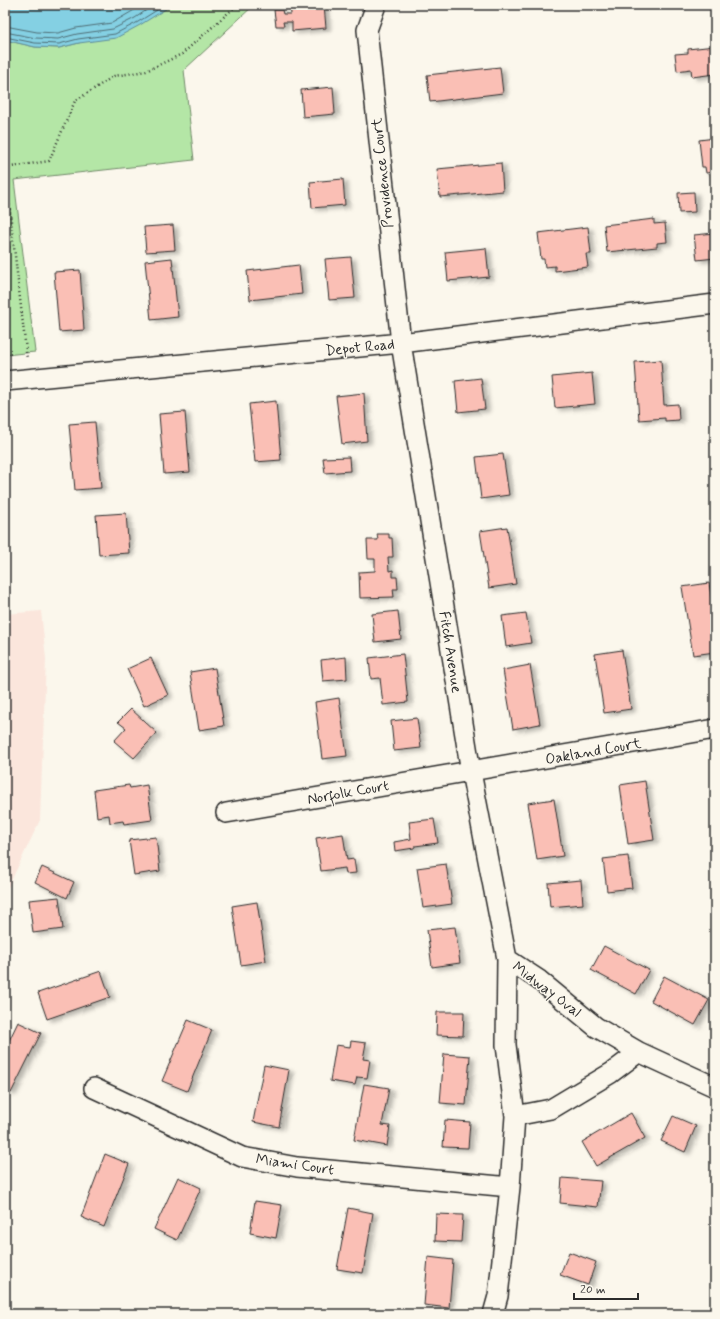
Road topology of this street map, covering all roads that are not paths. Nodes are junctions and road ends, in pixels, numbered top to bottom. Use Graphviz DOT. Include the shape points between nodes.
graph roads {
  1 [pos="376,5"];
  2 [pos="715,304"];
  3 [pos="401,343"];
  4 [pos="5,381"];
  5 [pos="715,730"];
  6 [pos="471,772"];
  7 [pos="226,813"];
  8 [pos="507,960"];
  9 [pos="639,1052"];
  10 [pos="715,1087"];
  11 [pos="94,1088"];
  12 [pos="515,1116"];
  13 [pos="510,1187"];
  14 [pos="493,1314"];
  1 -- 3 [label="street, Providence Court" via="367,30"];
  2 -- 3 [label="street, Depot Road"];
  3 -- 4 [label="street, Depot Road"];
  3 -- 6 [label="street, Fitch Avenue"];
  5 -- 6 [label="street, Oakland Court"];
  6 -- 7 [label="street, Norfolk Court"];
  6 -- 8 [label="street, Fitch Avenue"];
  8 -- 9 [label="street, Midway Oval" via="539,980 596,1027"];
  8 -- 12 [label="street, Midway Oval" via="506,1045"];
  9 -- 10 [label="street, Midway Oval"];
  9 -- 12 [label="street" via="551,1109"];
  11 -- 13 [label="street, Miami Court" via="242,1157 297,1167"];
  12 -- 13 [label="street, Midway Oval"];
  13 -- 14 [label="street, Midway Oval" via="498,1296"];
}
